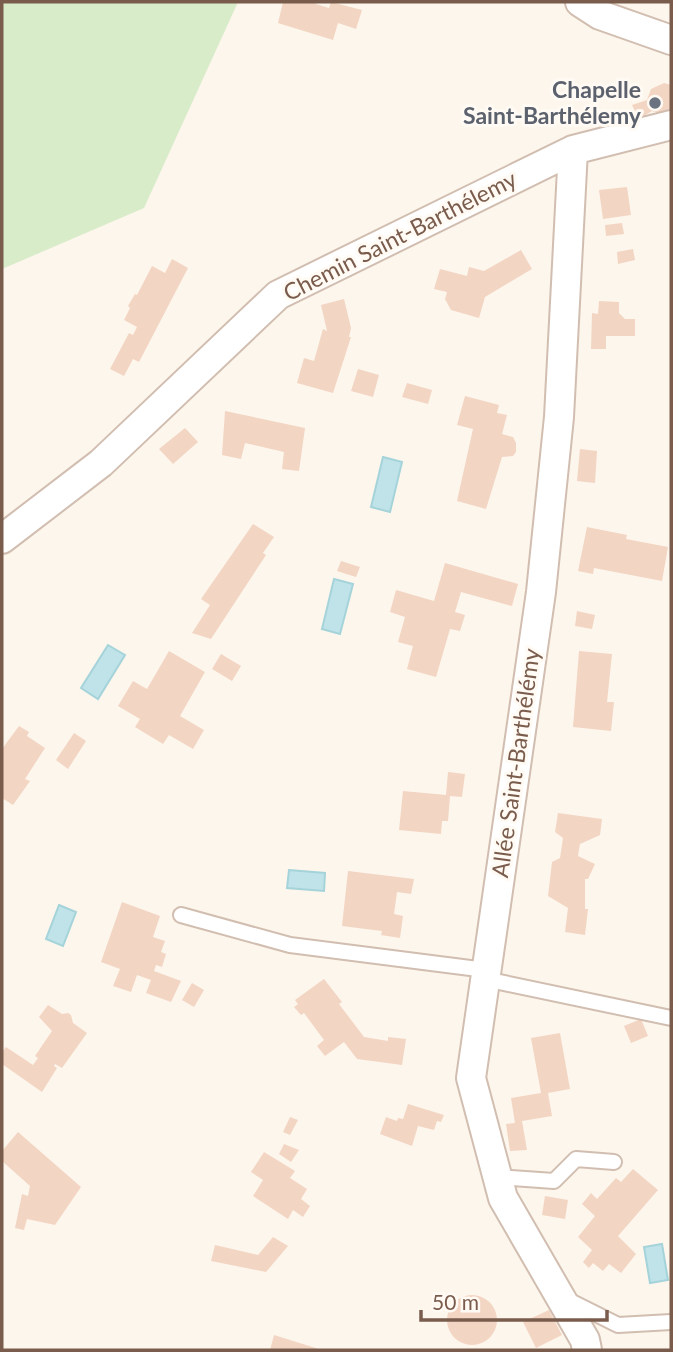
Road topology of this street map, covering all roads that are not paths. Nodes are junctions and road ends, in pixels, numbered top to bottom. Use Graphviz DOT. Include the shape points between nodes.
graph roads {
  1 [pos="580,2"];
  2 [pos="671,40"];
  3 [pos="671,125"];
  4 [pos="573,150"];
  5 [pos="2,539"];
  6 [pos="181,915"];
  7 [pos="486,974"];
  8 [pos="671,1018"];
  9 [pos="614,1162"];
  10 [pos="497,1177"];
  11 [pos="560,1297"];
  12 [pos="671,1322"];
  13 [pos="587,1350"];
  1 -- 2 [label="street" via="600,15"];
  3 -- 4 [label="street, Chemin Saint-Barthélemy"];
  4 -- 5 [label="street, Chemin Saint-Barthélemy" via="278,295 101,463"];
  4 -- 7 [label="street, Allée Saint-Barthélémy" via="559,417 541,592"];
  6 -- 7 [label="lane" via="290,945"];
  7 -- 8 [label="lane"];
  7 -- 10 [label="street, Allée Saint-Barthélémy" via="471,1078"];
  9 -- 10 [label="lane" via="576,1159 554,1181"];
  10 -- 11 [label="street, Allée Saint-Barthélémy" via="503,1198"];
  11 -- 12 [label="lane" via="618,1325"];
  11 -- 13 [label="street, Allée Saint-Barthélémy"];
}
